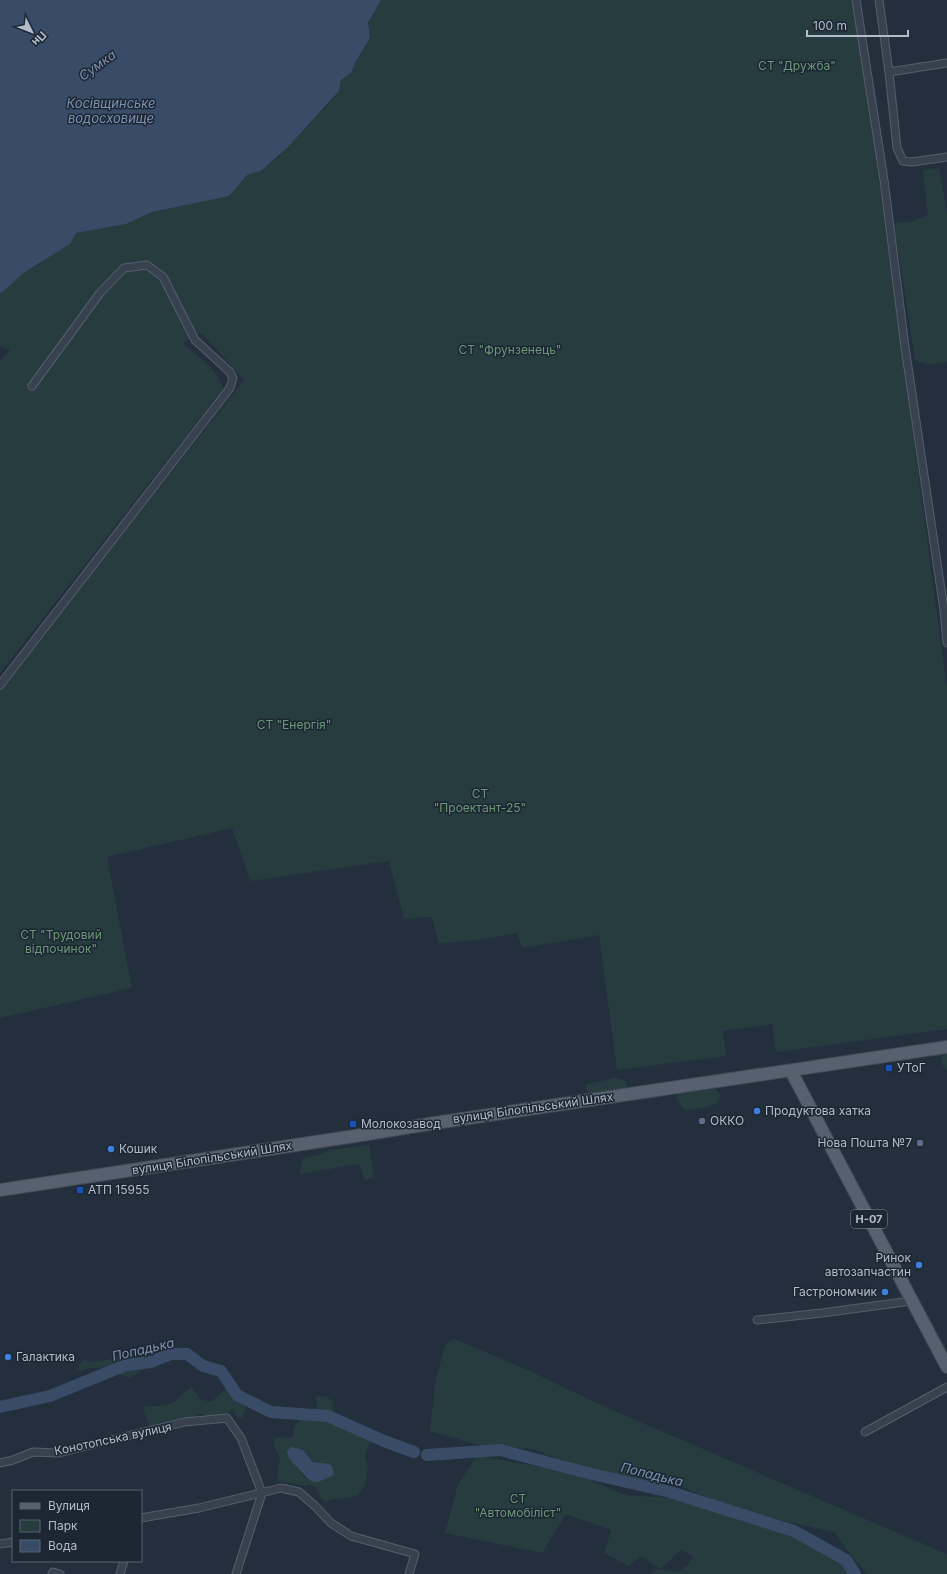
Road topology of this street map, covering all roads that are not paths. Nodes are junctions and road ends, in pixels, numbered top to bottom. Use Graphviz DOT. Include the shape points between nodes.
graph roads {
  1 [pos="856,0"];
  2 [pos="879,0"];
  3 [pos="947,63"];
  4 [pos="889,72"];
  5 [pos="947,157"];
  6 [pos="32,386"];
  7 [pos="947,643"];
  8 [pos="0,685"];
  9 [pos="947,1048"];
  10 [pos="791,1070"];
  11 [pos="0,1190"];
  12 [pos="911,1301"];
  13 [pos="757,1320"];
  14 [pos="947,1367"];
  15 [pos="947,1387"];
  16 [pos="865,1432"];
  17 [pos="0,1463"];
  18 [pos="262,1493"];
  19 [pos="142,1518"];
  20 [pos="12,1542"];
  21 [pos="0,1544"];
  22 [pos="124,1562"];
  23 [pos="120,1574"];
  24 [pos="236,1574"];
  25 [pos="409,1574"];
  1 -- 7 [label="street" via="884,180"];
  2 -- 4 [label="street"];
  3 -- 4 [label="street"];
  4 -- 5 [label="street" via="897,148 903,161"];
  6 -- 8 [label="street" via="100,293 124,268 147,265 163,277 196,340 230,372 233,378 230,388"];
  9 -- 10 [label="main road, вулиця Білопільський Шлях"];
  10 -- 11 [label="main road, вулиця Білопільський Шлях"];
  10 -- 12 [label="main road, Н-07"];
  12 -- 13 [label="street"];
  12 -- 14 [label="main road, Н-07"];
  15 -- 16 [label="street"];
  17 -- 18 [label="street, Конотопська вулиця" via="33,1452 58,1453 185,1422 227,1418 241,1438"];
  18 -- 19 [label="street"];
  18 -- 24 [label="street"];
  18 -- 25 [label="street" via="282,1488 299,1492 331,1523 351,1536 414,1554"];
  20 -- 21 [label="street"];
  22 -- 23 [label="street"];
}
